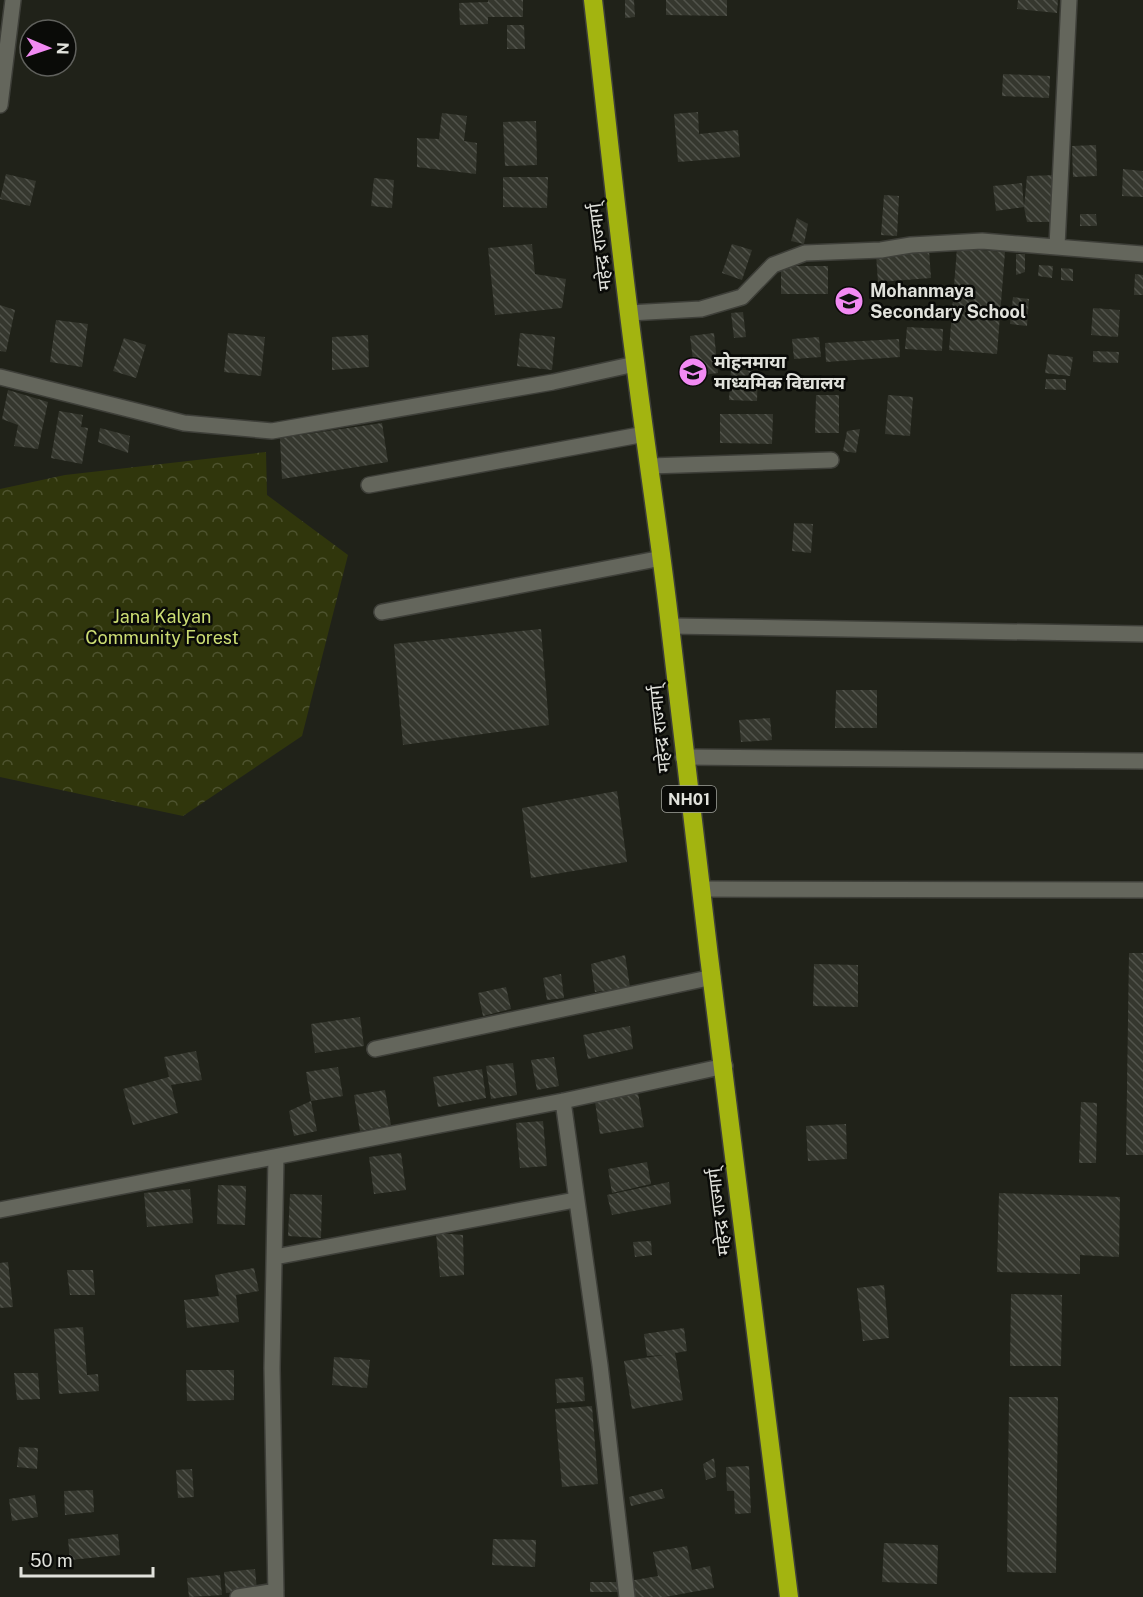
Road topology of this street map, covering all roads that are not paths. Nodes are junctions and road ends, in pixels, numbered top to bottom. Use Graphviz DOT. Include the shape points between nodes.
graph roads {
  1 [pos="13,0"];
  2 [pos="593,0"];
  3 [pos="1069,0"];
  4 [pos="0,105"];
  5 [pos="1057,246"];
  6 [pos="1143,254"];
  7 [pos="629,313"];
  8 [pos="635,364"];
  9 [pos="0,377"];
  10 [pos="645,434"];
  11 [pos="831,460"];
  12 [pos="650,466"];
  13 [pos="369,485"];
  14 [pos="662,558"];
  15 [pos="382,612"];
  16 [pos="670,626"];
  17 [pos="1143,634"];
  18 [pos="684,758"];
  19 [pos="1143,761"];
  20 [pos="701,889"];
  21 [pos="1143,891"];
  22 [pos="713,977"];
  23 [pos="375,1049"];
  24 [pos="724,1066"];
  25 [pos="563,1101"];
  26 [pos="276,1157"];
  27 [pos="575,1200"];
  28 [pos="0,1210"];
  29 [pos="275,1257"];
  30 [pos="276,1594"];
  31 [pos="238,1597"];
  32 [pos="627,1597"];
  33 [pos="789,1597"];
  1 -- 4 [label="street"];
  2 -- 7 [label="highway, महेन्द्र राज्मार्ग् / NH01"];
  3 -- 5 [label="street"];
  5 -- 6 [label="street"];
  5 -- 7 [label="street" via="982,241 805,253 773,265 742,297 701,309"];
  7 -- 8 [label="highway, महेन्द्र राज्मार्ग् / NH01"];
  8 -- 9 [label="street" via="272,431 184,423"];
  8 -- 10 [label="highway, महेन्द्र राज्मार्ग् / NH01"];
  10 -- 12 [label="highway, महेन्द्र राज्मार्ग् / NH01"];
  10 -- 13 [label="street"];
  11 -- 12 [label="street"];
  12 -- 14 [label="highway, महेन्द्र राज्मार्ग् / NH01"];
  14 -- 15 [label="street"];
  14 -- 16 [label="highway, महेन्द्र राज्मार्ग् / NH01"];
  16 -- 17 [label="street"];
  16 -- 18 [label="highway, महेन्द्र राज्मार्ग् / NH01"];
  18 -- 19 [label="street"];
  18 -- 20 [label="highway, महेन्द्र राज्मार्ग् / NH01"];
  20 -- 21 [label="street"];
  20 -- 22 [label="highway, महेन्द्र राज्मार्ग् / NH01"];
  22 -- 23 [label="street"];
  22 -- 24 [label="highway, महेन्द्र राज्मार्ग् / NH01"];
  24 -- 25 [label="street"];
  24 -- 33 [label="highway, महेन्द्र राज्मार्ग् / NH01"];
  25 -- 26 [label="street"];
  25 -- 27 [label="street"];
  26 -- 28 [label="street"];
  26 -- 29 [label="street"];
  27 -- 29 [label="street"];
  27 -- 32 [label="street" via="600,1365"];
  29 -- 30 [label="street" via="272,1368"];
  30 -- 31 [label="street"];
}
